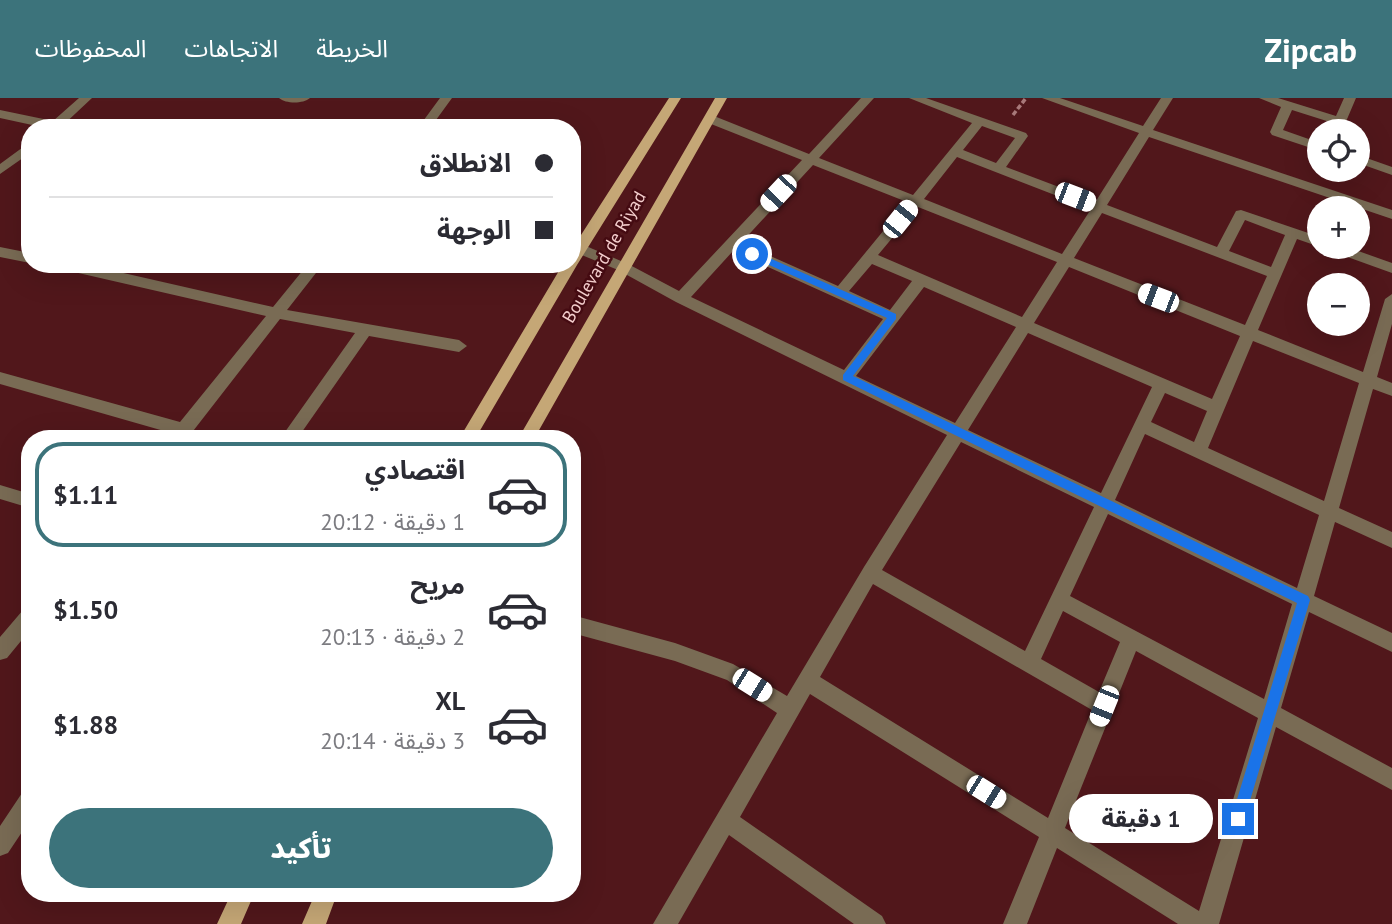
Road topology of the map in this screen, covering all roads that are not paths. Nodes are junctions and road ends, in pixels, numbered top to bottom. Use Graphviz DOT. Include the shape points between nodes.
graph roads {
  1 [pos="86,98"];
  2 [pos="285,98"];
  3 [pos="303,98"];
  4 [pos="446,98"];
  5 [pos="676,98"];
  6 [pos="721,98"];
  7 [pos="868,98"];
  8 [pos="915,98"];
  9 [pos="1048,98"];
  10 [pos="1167,98"];
  11 [pos="1265,98"];
  12 [pos="1350,98"];
  13 [pos="1288,105"];
  14 [pos="0,114"];
  15 [pos="22,119"];
  16 [pos="62,119"];
  17 [pos="430,119"];
  18 [pos="710,119"];
  19 [pos="1321,119"];
  20 [pos="1341,119"];
  21 [pos="980,121"];
  22 [pos="1147,132"];
  23 [pos="1307,143"];
  24 [pos="955,152"];
  25 [pos="21,153"];
  26 [pos="810,158"];
  27 [pos="1370,163"];
  28 [pos="999,168"];
  29 [pos="0,170"];
  30 [pos="1392,171"];
  31 [pos="915,201"];
  32 [pos="1101,207"];
  33 [pos="1392,215"];
  34 [pos="1293,233"];
  35 [pos="1307,238"];
  36 [pos="581,244"];
  37 [pos="731,244"];
  38 [pos="0,252"];
  39 [pos="1222,253"];
  40 [pos="21,256"];
  41 [pos="581,257"];
  42 [pos="869,257"];
  43 [pos="1367,259"];
  44 [pos="1067,262"];
  45 [pos="624,267"];
  46 [pos="1392,268"];
  47 [pos="100,273"];
  48 [pos="308,273"];
  49 [pos="564,273"];
  50 [pos="1275,274"];
  51 [pos="921,280"];
  52 [pos="839,293"];
  53 [pos="681,298"];
  54 [pos="1392,299"];
  55 [pos="274,313"];
  56 [pos="893,317"];
  57 [pos="1027,326"];
  58 [pos="365,330"];
  59 [pos="1250,334"];
  60 [pos="459,346"];
  61 [pos="847,377"];
  62 [pos="0,379"];
  63 [pos="1367,381"];
  64 [pos="1161,384"];
  65 [pos="1392,390"];
  66 [pos="1216,408"];
  67 [pos="1141,425"];
  68 [pos="164,430"];
  69 [pos="184,430"];
  70 [pos="294,430"];
  71 [pos="472,430"];
  72 [pos="531,430"];
  73 [pos="960,432"];
  74 [pos="1198,451"];
  75 [pos="0,492"];
  76 [pos="21,498"];
  77 [pos="1105,503"];
  78 [pos="1328,511"];
  79 [pos="1392,540"];
  80 [pos="870,573"];
  81 [pos="1060,600"];
  82 [pos="1304,600"];
  83 [pos="581,626"];
  84 [pos="21,627"];
  85 [pos="1131,639"];
  86 [pos="1392,643"];
  87 [pos="0,652"];
  88 [pos="1029,663"];
  89 [pos="806,680"];
  90 [pos="1104,706"];
  91 [pos="790,709"];
  92 [pos="1270,714"];
  93 [pos="1392,779"];
  94 [pos="21,814"];
  95 [pos="726,820"];
  96 [pos="1053,834"];
  97 [pos="0,845"];
  98 [pos="239,902"];
  99 [pos="323,902"];
  100 [pos="229,924"];
  101 [pos="314,924"];
  102 [pos="664,924"];
  103 [pos="874,924"];
  104 [pos="1015,924"];
  105 [pos="1199,924"];
  106 [pos="1207,924"];
  1 -- 16 [label="street"];
  2 -- 3 [label="street"];
  4 -- 17 [label="street"];
  5 -- 36 [label="main road, Boulevard de Riyad"];
  6 -- 18 [label="main road, Boulevard de Riyad"];
  7 -- 26 [label="street"];
  8 -- 21 [label="street"];
  9 -- 22 [label="street"];
  10 -- 22 [label="street"];
  11 -- 13 [label="street"];
  12 -- 20 [label="street"];
  13 -- 19 [label="street"];
  13 -- 23 [label="street" via="1276,132"];
  14 -- 15 [label="street"];
  18 -- 26 [label="street"];
  18 -- 45 [label="main road, Boulevard de Riyad"];
  21 -- 24 [label="street"];
  21 -- 28 [label="street" via="1022,136"];
  22 -- 32 [label="street"];
  22 -- 33 [label="street"];
  24 -- 28 [label="street"];
  24 -- 31 [label="street"];
  25 -- 29 [label="street"];
  26 -- 31 [label="street"];
  26 -- 37 [label="street"];
  27 -- 30 [label="street"];
  28 -- 32 [label="street"];
  31 -- 42 [label="street"];
  31 -- 44 [label="street"];
  32 -- 39 [label="street"];
  32 -- 44 [label="street"];
  34 -- 35 [label="street"];
  34 -- 39 [label="street" via="1241,214"];
  34 -- 50 [label="street"];
  37 -- 52 [label="street"];
  37 -- 53 [label="street"];
  38 -- 40 [label="street"];
  39 -- 50 [label="street"];
  41 -- 45 [label="street"];
  42 -- 51 [label="street"];
  42 -- 52 [label="street"];
  43 -- 46 [label="street"];
  44 -- 57 [label="street"];
  44 -- 59 [label="street"];
  45 -- 53 [label="street"];
  45 -- 72 [label="main road, Boulevard de Riyad"];
  47 -- 55 [label="street"];
  48 -- 55 [label="street"];
  49 -- 71 [label="main road, Boulevard de Riyad"];
  50 -- 59 [label="street"];
  51 -- 56 [label="street"];
  51 -- 57 [label="street"];
  52 -- 56 [label="street"];
  53 -- 61 [label="street"];
  54 -- 63 [label="street"];
  55 -- 58 [label="street"];
  55 -- 69 [label="street"];
  56 -- 61 [label="street"];
  57 -- 64 [label="street"];
  57 -- 73 [label="street"];
  58 -- 60 [label="street"];
  58 -- 70 [label="street"];
  59 -- 63 [label="street"];
  59 -- 66 [label="street"];
  61 -- 73 [label="street"];
  62 -- 68 [label="street"];
  63 -- 65 [label="street"];
  63 -- 78 [label="street"];
  64 -- 66 [label="street"];
  64 -- 67 [label="street"];
  66 -- 74 [label="street"];
  67 -- 74 [label="street"];
  67 -- 77 [label="street"];
  73 -- 77 [label="street"];
  73 -- 80 [label="street"];
  74 -- 78 [label="street"];
  75 -- 76 [label="street"];
  77 -- 81 [label="street"];
  77 -- 82 [label="street"];
  78 -- 79 [label="street"];
  78 -- 82 [label="street"];
  80 -- 88 [label="street"];
  80 -- 89 [label="street"];
  81 -- 85 [label="street"];
  81 -- 88 [label="street"];
  82 -- 86 [label="street"];
  82 -- 92 [label="street"];
  83 -- 91 [label="street" via="733,673"];
  84 -- 87 [label="street"];
  85 -- 90 [label="street"];
  85 -- 92 [label="street"];
  88 -- 90 [label="street"];
  89 -- 91 [label="street"];
  89 -- 96 [label="street"];
  90 -- 96 [label="street"];
  91 -- 95 [label="street"];
  92 -- 93 [label="street"];
  92 -- 106 [label="street"];
  94 -- 97 [label="street"];
  95 -- 102 [label="street"];
  95 -- 103 [label="street"];
  96 -- 104 [label="street"];
  96 -- 105 [label="street"];
  98 -- 100 [label="main road"];
  99 -- 101 [label="main road"];
}
